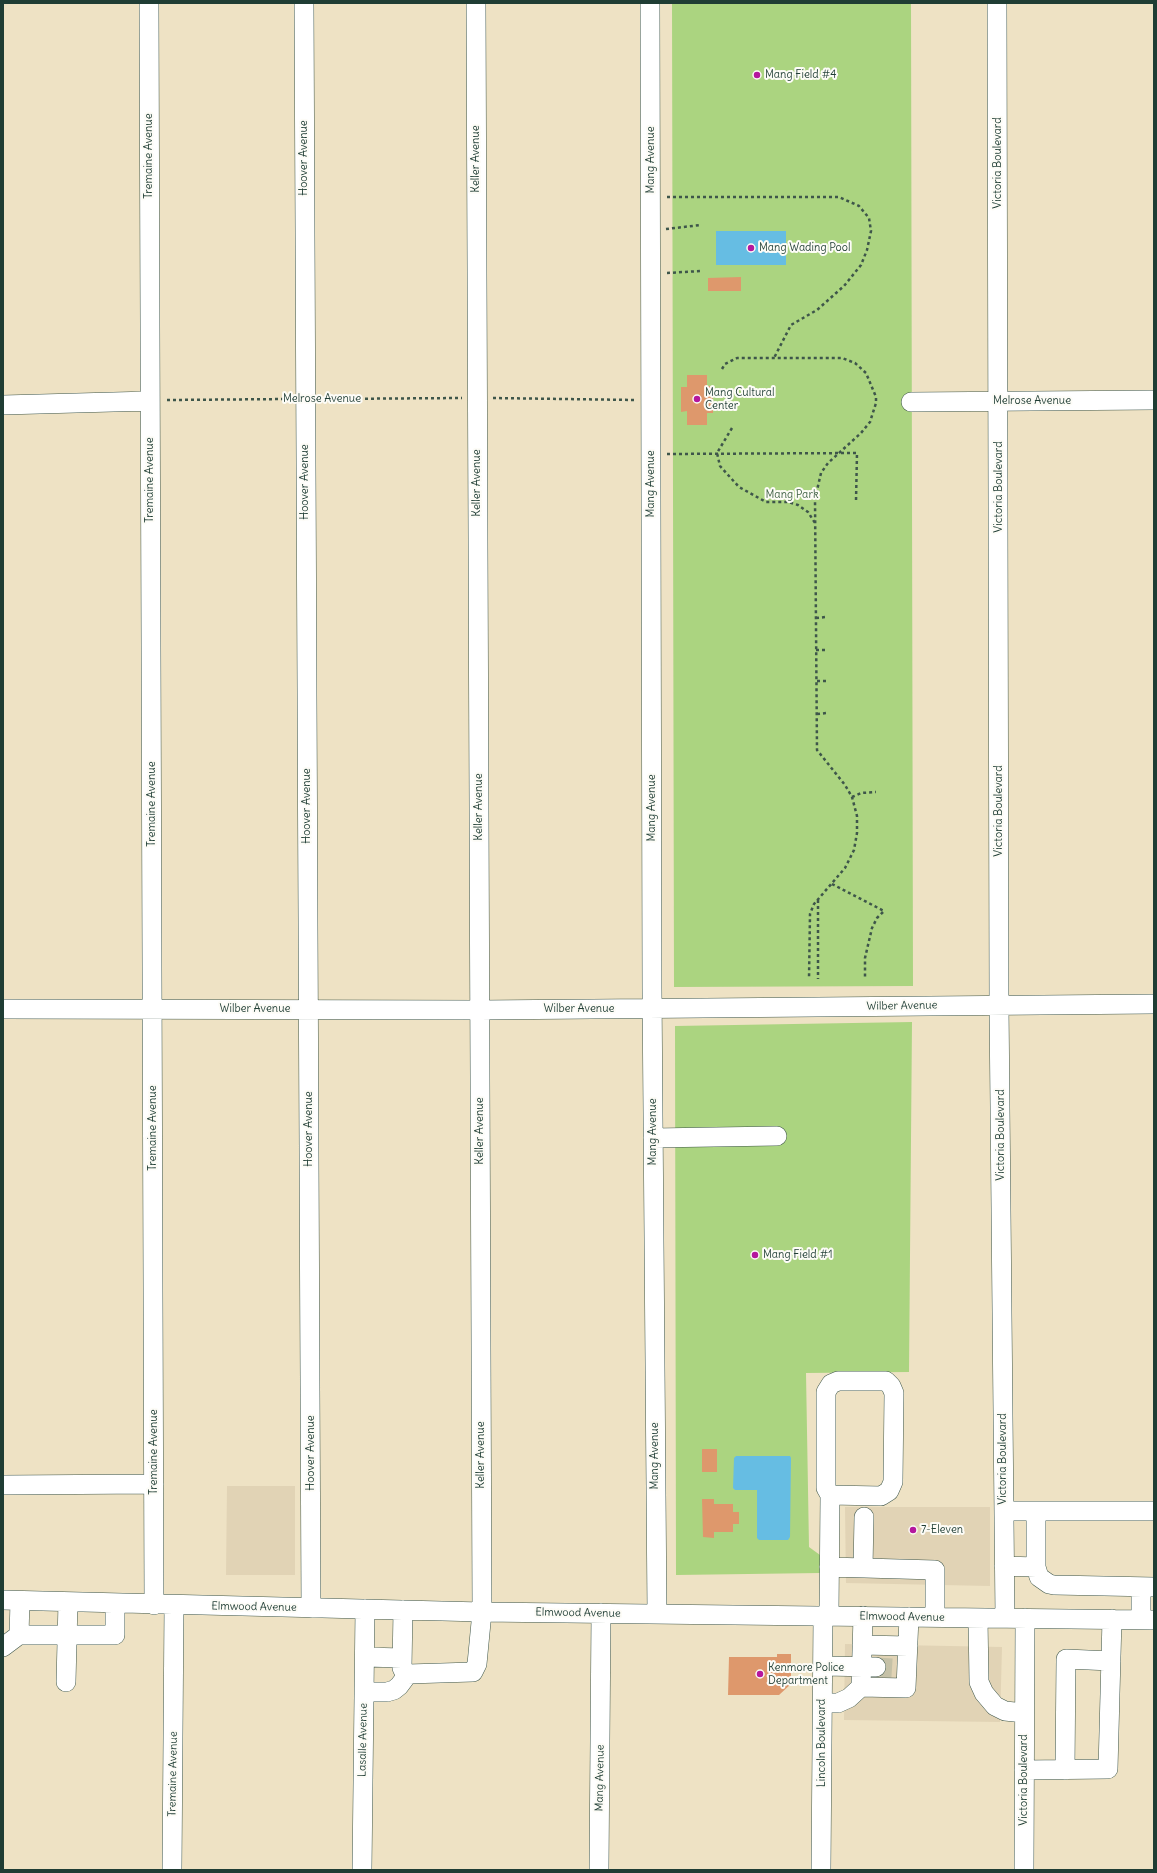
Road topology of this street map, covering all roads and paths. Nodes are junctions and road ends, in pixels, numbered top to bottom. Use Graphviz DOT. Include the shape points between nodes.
graph roads {
  1 [pos="149,3"];
  2 [pos="304,3"];
  3 [pos="476,3"];
  4 [pos="650,3"];
  5 [pos="997,3"];
  6 [pos="664,198"];
  7 [pos="701,225"];
  8 [pos="664,230"];
  9 [pos="701,271"];
  10 [pos="664,273"];
  11 [pos="774,358"];
  12 [pos="722,369"];
  13 [pos="477,398"];
  14 [pos="305,399"];
  15 [pos="642,400"];
  16 [pos="1154,400"];
  17 [pos="150,401"];
  18 [pos="998,401"];
  19 [pos="911,402"];
  20 [pos="3,405"];
  21 [pos="732,428"];
  22 [pos="717,453"];
  23 [pos="837,453"];
  24 [pos="665,454"];
  25 [pos="856,501"];
  26 [pos="815,524"];
  27 [pos="826,617"];
  28 [pos="816,618"];
  29 [pos="816,650"];
  30 [pos="826,650"];
  31 [pos="817,681"];
  32 [pos="826,681"];
  33 [pos="826,713"];
  34 [pos="817,714"];
  35 [pos="876,792"];
  36 [pos="852,797"];
  37 [pos="832,884"];
  38 [pos="818,900"];
  39 [pos="809,979"];
  40 [pos="818,979"];
  41 [pos="865,979"];
  42 [pos="1154,1004"];
  43 [pos="999,1005"];
  44 [pos="652,1008"];
  45 [pos="3,1009"];
  46 [pos="153,1009"];
  47 [pos="308,1009"];
  48 [pos="480,1010"];
  49 [pos="778,1136"];
  50 [pos="653,1138"];
  51 [pos="154,1484"];
  52 [pos="3,1485"];
  53 [pos="830,1495"];
  54 [pos="1004,1511"];
  55 [pos="1036,1511"];
  56 [pos="1154,1511"];
  57 [pos="864,1517"];
  58 [pos="1004,1566"];
  59 [pos="829,1567"];
  60 [pos="1036,1567"];
  61 [pos="863,1568"];
  62 [pos="1148,1587"];
  63 [pos="11,1601"];
  64 [pos="68,1602"];
  65 [pos="115,1604"];
  66 [pos="154,1605"];
  67 [pos="174,1605"];
  68 [pos="311,1608"];
  69 [pos="365,1609"];
  70 [pos="403,1610"];
  71 [pos="482,1612"];
  72 [pos="601,1613"];
  73 [pos="656,1614"];
  74 [pos="826,1616"];
  75 [pos="863,1616"];
  76 [pos="909,1617"];
  77 [pos="935,1617"];
  78 [pos="978,1618"];
  79 [pos="1005,1618"];
  80 [pos="1025,1618"];
  81 [pos="1112,1619"];
  82 [pos="1147,1620"];
  83 [pos="19,1635"];
  84 [pos="67,1635"];
  85 [pos="862,1645"];
  86 [pos="3,1646"];
  87 [pos="908,1646"];
  88 [pos="365,1657"];
  89 [pos="1111,1661"];
  90 [pos="405,1666"];
  91 [pos="823,1666"];
  92 [pos="884,1667"];
  93 [pos="66,1682"];
  94 [pos="861,1687"];
  95 [pos="364,1692"];
  96 [pos="823,1703"];
  97 [pos="1024,1713"];
  98 [pos="1024,1770"];
  99 [pos="1065,1770"];
  100 [pos="172,1870"];
  101 [pos="362,1870"];
  102 [pos="599,1870"];
  103 [pos="822,1870"];
  104 [pos="1024,1870"];
  1 -- 17 [label="street, Tremaine Avenue"];
  2 -- 14 [label="street, Hoover Avenue"];
  3 -- 13 [label="street, Keller Avenue"];
  4 -- 44 [label="street, Mang Avenue"];
  5 -- 18 [label="street, Victoria Boulevard"];
  6 -- 11 [label="path" via="839,197 859,206 869,218 871,231 861,265 844,286 817,310 791,325"];
  7 -- 8 [label="path"];
  9 -- 10 [label="path"];
  11 -- 12 [label="path" via="737,358 725,364"];
  11 -- 23 [label="path" via="842,358 855,363 866,373 876,397 870,422"];
  13 -- 14 [label="path, Melrose Avenue"];
  13 -- 15 [label="path, Melrose Avenue"];
  13 -- 48 [label="street, Keller Avenue"];
  14 -- 17 [label="path, Melrose Avenue"];
  14 -- 47 [label="street, Hoover Avenue"];
  16 -- 18 [label="street, Melrose Avenue"];
  17 -- 20 [label="street"];
  17 -- 46 [label="street, Tremaine Avenue"];
  18 -- 19 [label="street, Melrose Avenue"];
  18 -- 43 [label="street, Victoria Boulevard"];
  21 -- 22 [label="path"];
  22 -- 23 [label="path"];
  22 -- 24 [label="path"];
  22 -- 26 [label="path" via="720,466 739,487 766,502 788,502 798,505 808,512"];
  23 -- 25 [label="path" via="857,453"];
  23 -- 26 [label="path" via="821,473 815,499"];
  26 -- 28 [label="path"];
  27 -- 28 [label="path"];
  28 -- 29 [label="path"];
  29 -- 30 [label="path"];
  29 -- 31 [label="path"];
  31 -- 32 [label="path"];
  31 -- 34 [label="path"];
  33 -- 34 [label="path"];
  34 -- 36 [label="path" via="817,750 846,785"];
  35 -- 36 [label="path" via="861,793"];
  36 -- 37 [label="path" via="857,816 854,850"];
  37 -- 38 [label="path"];
  37 -- 41 [label="path" via="884,911 872,928 865,958"];
  38 -- 39 [label="path" via="810,914 808,926"];
  38 -- 40 [label="path"];
  42 -- 43 [label="street, Wilber Avenue"];
  43 -- 44 [label="street, Wilber Avenue"];
  43 -- 54 [label="street, Victoria Boulevard"];
  44 -- 48 [label="street, Wilber Avenue"];
  44 -- 50 [label="street, Mang Avenue"];
  45 -- 46 [label="street, Wilber Avenue"];
  46 -- 47 [label="street, Wilber Avenue"];
  46 -- 51 [label="street, Tremaine Avenue"];
  47 -- 48 [label="street, Wilber Avenue"];
  47 -- 68 [label="street, Hoover Avenue"];
  48 -- 71 [label="street, Keller Avenue"];
  49 -- 50 [label="street"];
  50 -- 73 [label="street, Mang Avenue"];
  51 -- 52 [label="street"];
  51 -- 66 [label="street, Tremaine Avenue"];
  53 -- 53 [label="street, Lincoln Boulevard" via="881,1496 889,1491 894,1482 894,1393 886,1381 838,1381 831,1384 826,1392 826,1488"];
  53 -- 59 [label="street, Lincoln Boulevard"];
  54 -- 55 [label="street"];
  54 -- 58 [label="street, Victoria Boulevard"];
  55 -- 56 [label="street"];
  55 -- 60 [label="street"];
  57 -- 61 [label="street"];
  58 -- 60 [label="street"];
  58 -- 79 [label="street, Victoria Boulevard"];
  59 -- 61 [label="street"];
  59 -- 74 [label="street, Lincoln Boulevard"];
  60 -- 62 [label="street" via="1039,1577 1054,1585"];
  61 -- 77 [label="street" via="935,1570"];
  62 -- 82 [label="street"];
  63 -- 64 [label="street, Elmwood Avenue"];
  63 -- 83 [label="street"];
  64 -- 65 [label="street, Elmwood Avenue"];
  64 -- 84 [label="street"];
  65 -- 66 [label="street, Elmwood Avenue"];
  65 -- 84 [label="street" via="114,1635"];
  66 -- 67 [label="street, Elmwood Avenue"];
  67 -- 68 [label="street, Elmwood Avenue"];
  67 -- 100 [label="street, Tremaine Avenue"];
  68 -- 69 [label="street, Elmwood Avenue"];
  69 -- 70 [label="street, Elmwood Avenue"];
  69 -- 88 [label="street, Lasalle Avenue"];
  70 -- 71 [label="street, Elmwood Avenue"];
  70 -- 90 [label="street"];
  71 -- 72 [label="street, Elmwood Avenue"];
  71 -- 90 [label="street, Keller Avenue" via="477,1664 473,1672"];
  72 -- 73 [label="street, Elmwood Avenue"];
  72 -- 102 [label="street, Mang Avenue"];
  73 -- 74 [label="street, Elmwood Avenue"];
  74 -- 75 [label="street, Elmwood Avenue"];
  74 -- 91 [label="street, Lincoln Boulevard"];
  75 -- 76 [label="street, Elmwood Avenue"];
  75 -- 85 [label="street"];
  76 -- 77 [label="street, Elmwood Avenue"];
  76 -- 87 [label="street"];
  77 -- 78 [label="street, Elmwood Avenue"];
  78 -- 79 [label="street, Elmwood Avenue"];
  78 -- 97 [label="street" via="979,1682 984,1693 995,1706 1005,1711"];
  79 -- 80 [label="street, Elmwood Avenue"];
  80 -- 81 [label="street, Elmwood Avenue"];
  80 -- 97 [label="street, Victoria Boulevard"];
  81 -- 82 [label="street, Elmwood Avenue"];
  81 -- 89 [label="street"];
  83 -- 84 [label="street"];
  83 -- 86 [label="street"];
  84 -- 93 [label="street"];
  85 -- 87 [label="street"];
  85 -- 92 [label="street"];
  87 -- 92 [label="street"];
  88 -- 90 [label="street"];
  88 -- 95 [label="street, Lasalle Avenue"];
  89 -- 99 [label="street" via="1108,1770"];
  89 -- 99 [label="street" via="1066,1660"];
  90 -- 95 [label="street" via="399,1686 394,1690"];
  91 -- 92 [label="street"];
  91 -- 96 [label="street, Lincoln Boulevard"];
  92 -- 94 [label="street"];
  92 -- 94 [label="street" via="906,1688"];
  94 -- 96 [label="street" via="849,1698 838,1703"];
  95 -- 101 [label="street, Lasalle Avenue"];
  96 -- 103 [label="street, Lincoln Boulevard"];
  97 -- 98 [label="street, Victoria Boulevard"];
  98 -- 99 [label="street"];
  98 -- 104 [label="street, Victoria Boulevard"];
}
